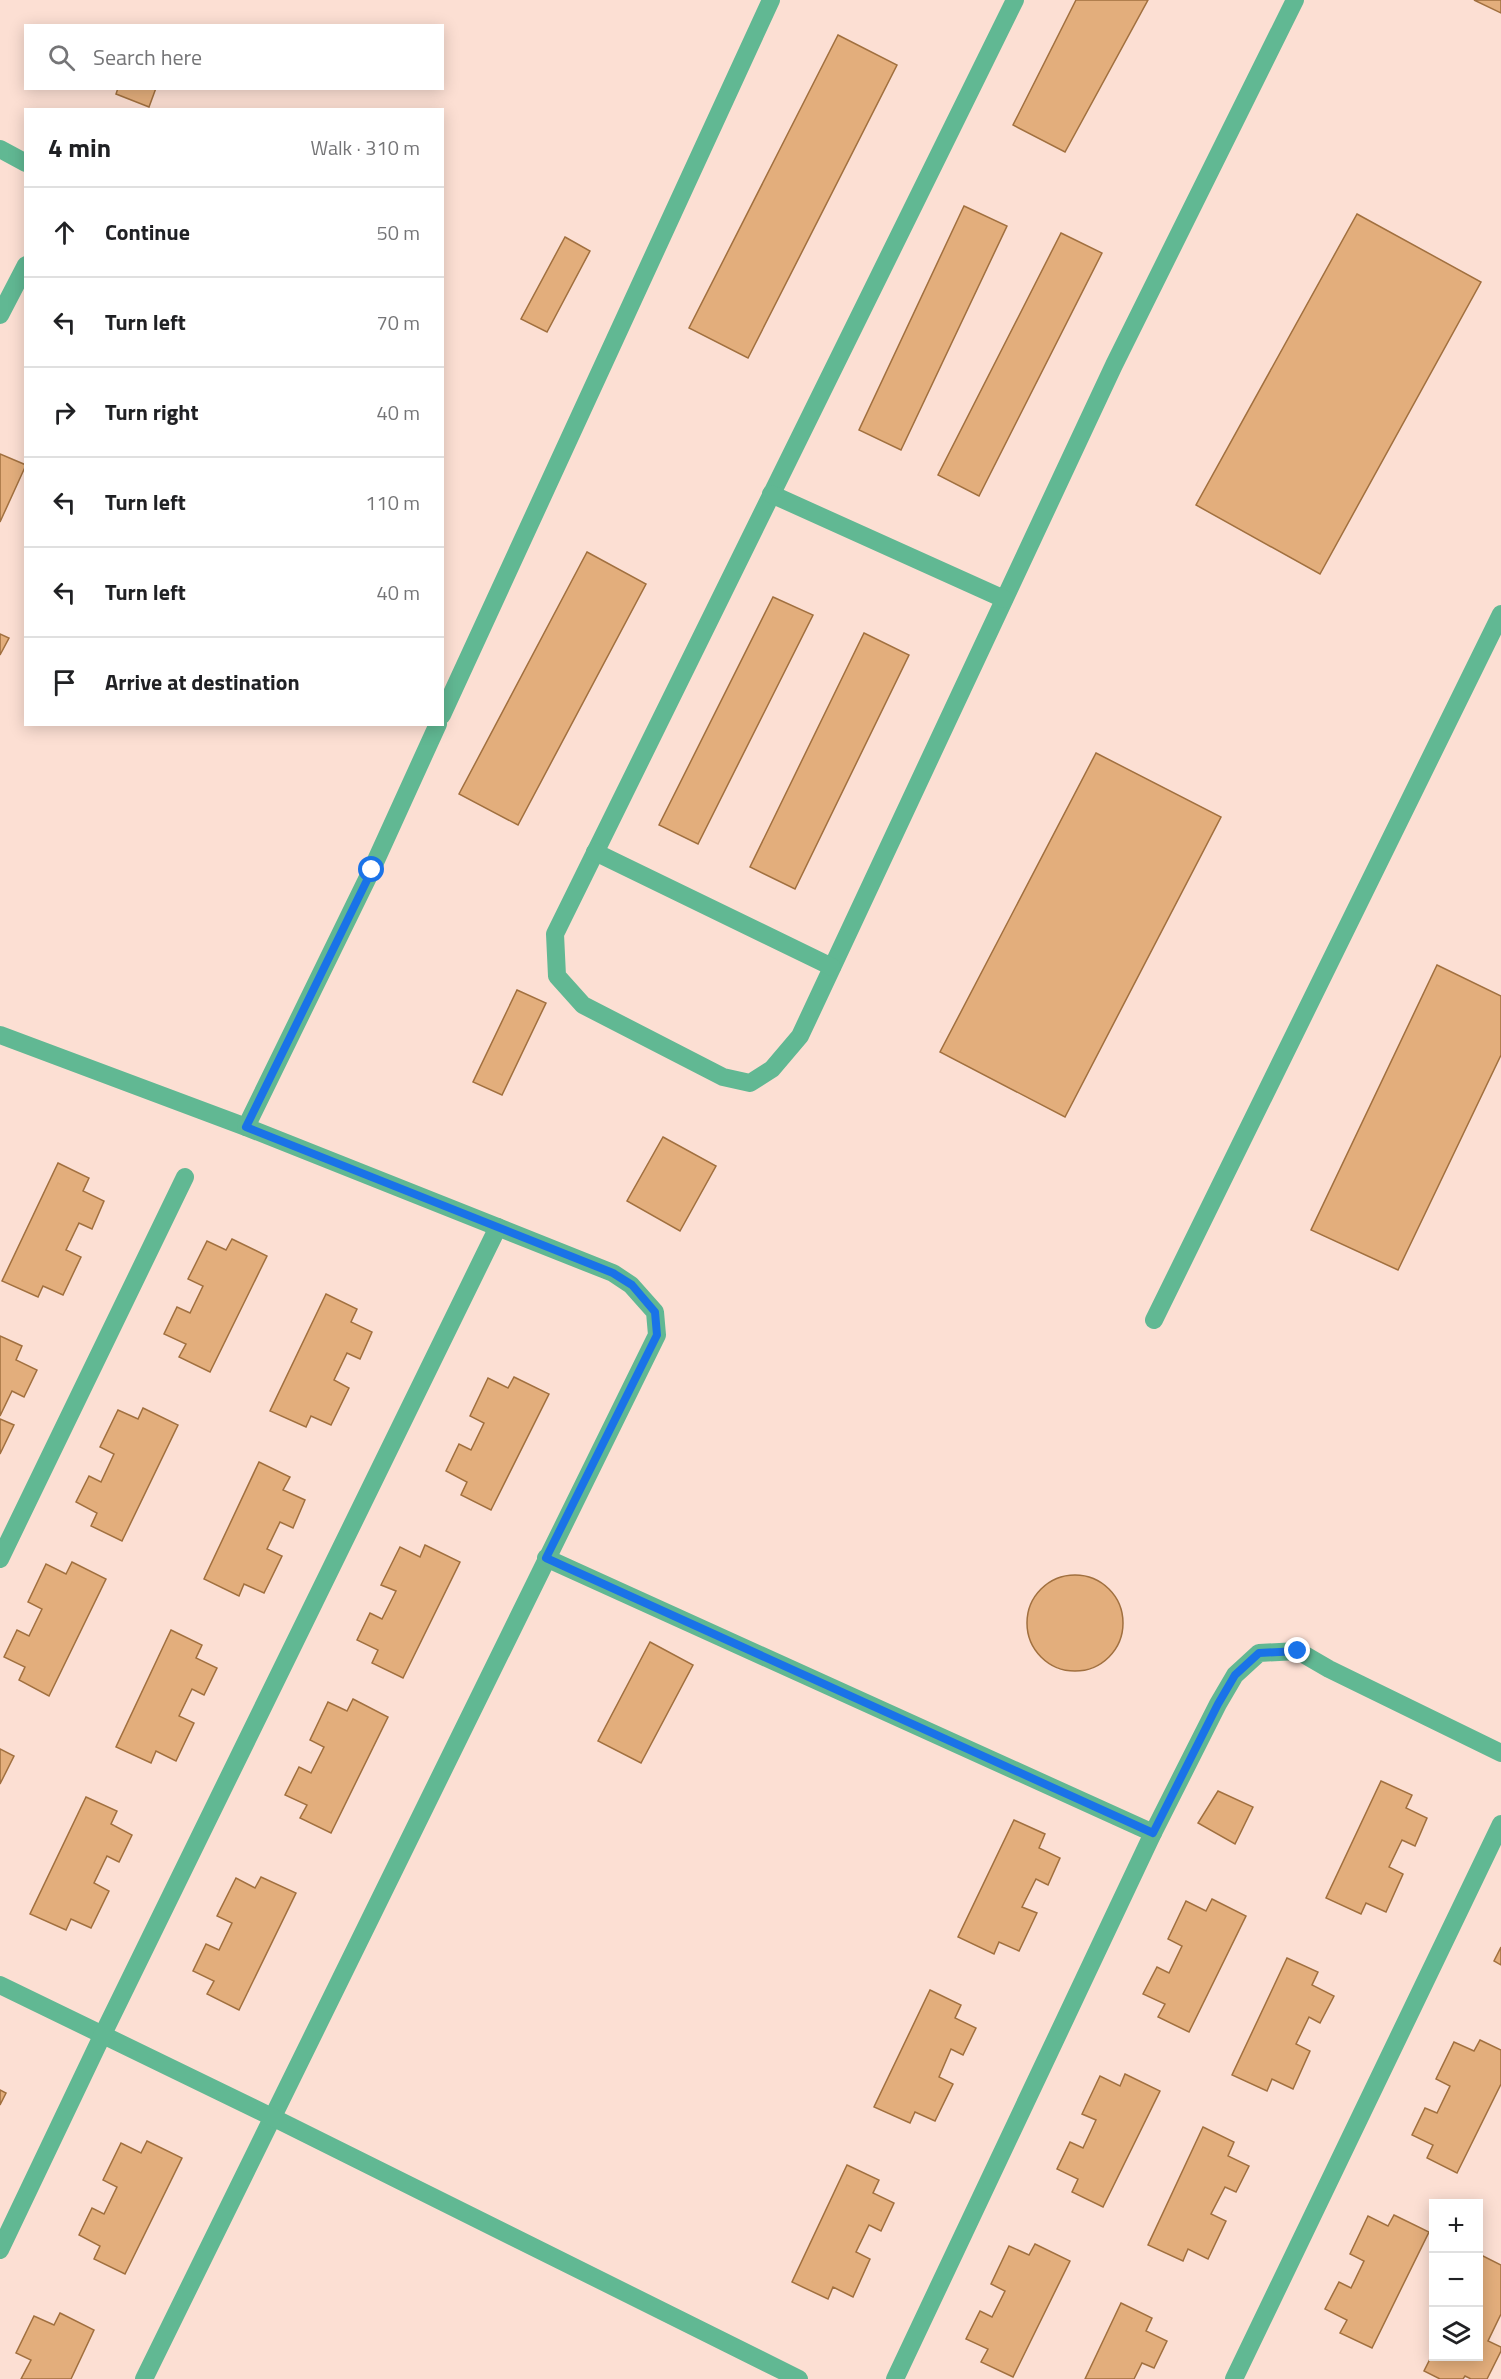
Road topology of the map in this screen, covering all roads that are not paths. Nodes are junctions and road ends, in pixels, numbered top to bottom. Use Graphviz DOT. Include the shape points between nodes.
graph roads {
  1 [pos="771,0"];
  2 [pos="1015,0"];
  3 [pos="1295,0"];
  4 [pos="0,149"];
  5 [pos="24,162"];
  6 [pos="24,269"];
  7 [pos="0,315"];
  8 [pos="771,494"];
  9 [pos="1004,599"];
  10 [pos="1501,614"];
  11 [pos="444,711"];
  12 [pos="437,726"];
  13 [pos="595,852"];
  14 [pos="831,967"];
  15 [pos="0,1035"];
  16 [pos="246,1127"];
  17 [pos="185,1177"];
  18 [pos="498,1227"];
  19 [pos="1154,1320"];
  20 [pos="546,1558"];
  21 [pos="0,1559"];
  22 [pos="1501,1753"];
  23 [pos="1501,1824"];
  24 [pos="1153,1833"];
  25 [pos="0,1985"];
  26 [pos="103,2034"];
  27 [pos="274,2118"];
  28 [pos="0,2250"];
  29 [pos="144,2379"];
  30 [pos="799,2379"];
  31 [pos="895,2379"];
  32 [pos="1234,2379"];
  1 -- 11 [label="street"];
  2 -- 8 [label="street"];
  3 -- 9 [label="street" via="1114,365"];
  4 -- 5 [label="street"];
  6 -- 7 [label="street"];
  8 -- 9 [label="street"];
  8 -- 13 [label="street"];
  9 -- 14 [label="street"];
  10 -- 19 [label="street"];
  12 -- 16 [label="street" via="372,870"];
  13 -- 14 [label="street"];
  13 -- 14 [label="street" via="555,934 557,976 583,1005 723,1077 750,1083 772,1069 800,1036"];
  15 -- 16 [label="street"];
  16 -- 18 [label="street"];
  17 -- 21 [label="street"];
  18 -- 20 [label="street" via="613,1273 632,1285 655,1312 657,1335"];
  18 -- 26 [label="street"];
  20 -- 24 [label="street"];
  20 -- 27 [label="street"];
  22 -- 24 [label="street" via="1298,1651 1259,1653 1235,1675"];
  23 -- 32 [label="street"];
  24 -- 31 [label="street"];
  25 -- 26 [label="street"];
  26 -- 27 [label="street"];
  26 -- 28 [label="street"];
  27 -- 29 [label="street"];
  27 -- 30 [label="street"];
}
